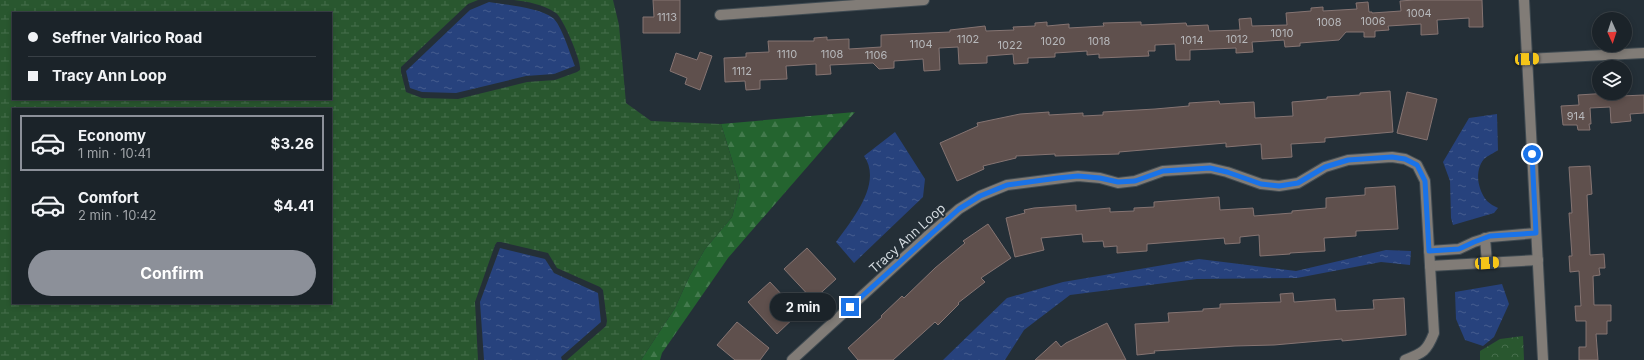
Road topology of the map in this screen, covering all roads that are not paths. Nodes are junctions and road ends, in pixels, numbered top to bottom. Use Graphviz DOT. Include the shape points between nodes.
graph roads {
  1 [pos="924,0"];
  2 [pos="1524,0"];
  3 [pos="720,15"];
  4 [pos="1644,53"];
  5 [pos="1527,59"];
  6 [pos="1536,233"];
  7 [pos="1485,238"];
  8 [pos="1429,251"];
  9 [pos="1538,260"];
  10 [pos="1487,263"];
  11 [pos="1430,266"];
  12 [pos="792,360"];
  13 [pos="1405,360"];
  14 [pos="1543,360"];
  1 -- 3 [label="street"];
  2 -- 5 [label="street"];
  4 -- 5 [label="street"];
  5 -- 6 [label="street"];
  6 -- 7 [label="street"];
  6 -- 9 [label="street"];
  7 -- 8 [label="street" via="1459,249"];
  7 -- 10 [label="street"];
  8 -- 11 [label="street, Tracy Ann Loop"];
  8 -- 12 [label="street, Tracy Ann Loop" via="1425,181 1417,165 1405,159 1392,157 1348,160 1325,167 1298,183 1279,186 1261,184 1210,168 1163,171 1135,181 1118,182 1078,176 1007,185 980,196 959,209"];
  9 -- 10 [label="street"];
  9 -- 14 [label="street"];
  10 -- 11 [label="street"];
  11 -- 13 [label="street, Tracy Ann Loop" via="1434,333 1428,347 1421,354"];
}
